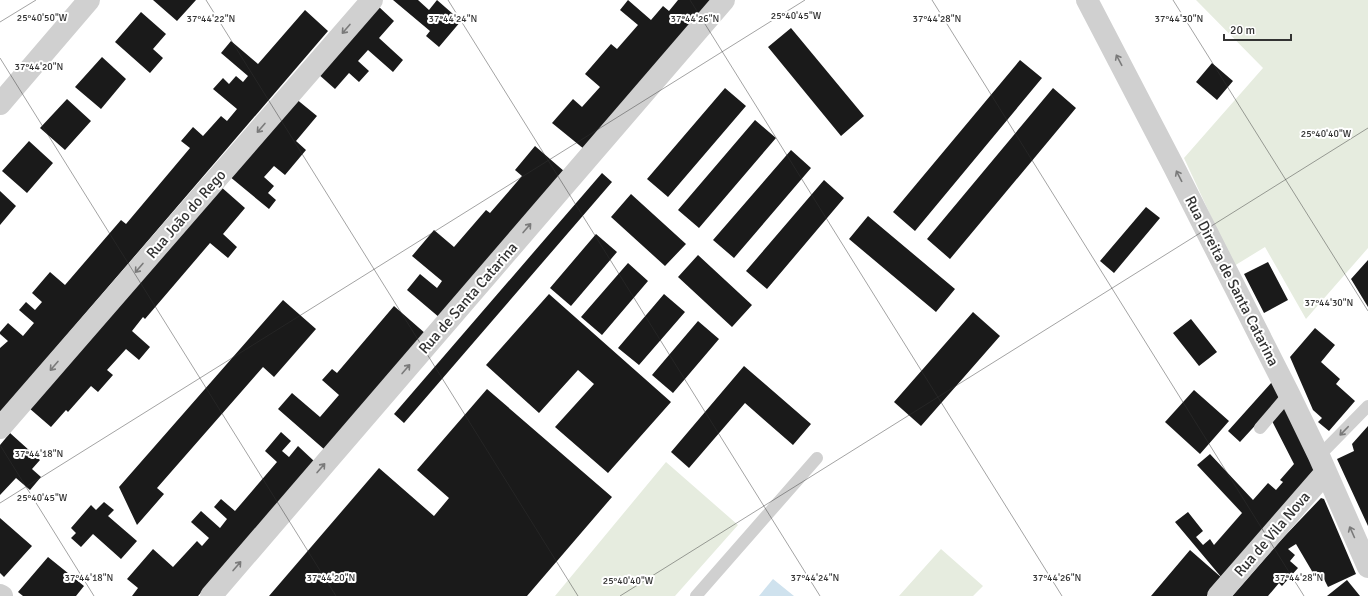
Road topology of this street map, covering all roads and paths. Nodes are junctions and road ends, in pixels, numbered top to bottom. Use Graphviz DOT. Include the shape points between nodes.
graph roads {
  1 [pos="89,0"];
  2 [pos="372,0"];
  3 [pos="724,0"];
  4 [pos="1087,0"];
  5 [pos="0,104"];
  6 [pos="1289,394"];
  7 [pos="1368,406"];
  8 [pos="0,428"];
  9 [pos="1260,428"];
  10 [pos="817,458"];
  11 [pos="1322,464"];
  12 [pos="1368,567"];
  13 [pos="211,596"];
  14 [pos="696,596"];
  15 [pos="1218,596"];
  1 -- 5 [label="street"];
  2 -- 8 [label="street, Rua João do Rego, one-way"];
  13 -- 3 [label="street, Rua de Santa Catarina, one-way"];
  6 -- 4 [label="street, Rua Direita de Santa Catarina, one-way"];
  6 -- 9 [label="lane"];
  6 -- 11 [label="street, Rua Direita de Santa Catarina"];
  7 -- 11 [label="lane, one-way"];
  10 -- 14 [label="lane"];
  12 -- 11 [label="street, Rua Direita de Santa Catarina, one-way"];
  11 -- 15 [label="street, Rua de Vila Nova"];
}
